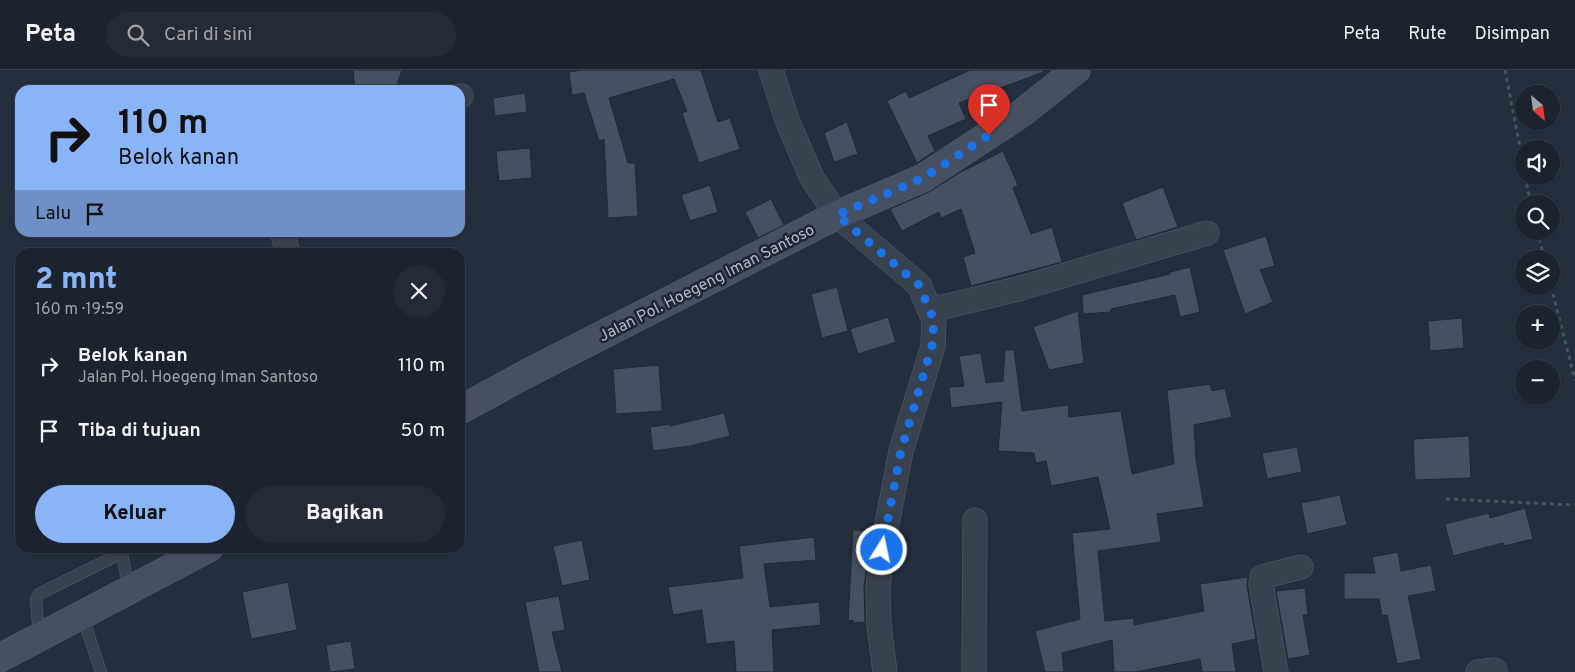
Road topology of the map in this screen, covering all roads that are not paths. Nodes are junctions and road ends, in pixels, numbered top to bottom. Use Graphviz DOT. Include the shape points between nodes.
graph roads {
  1 [pos="771,70"];
  2 [pos="1076,70"];
  3 [pos="837,215"];
  4 [pos="1208,233"];
  5 [pos="931,310"];
  6 [pos="465,407"];
  7 [pos="975,520"];
  8 [pos="116,553"];
  9 [pos="123,553"];
  10 [pos="199,553"];
  11 [pos="1301,567"];
  12 [pos="129,590"];
  13 [pos="82,615"];
  14 [pos="39,638"];
  15 [pos="0,658"];
  16 [pos="101,672"];
  17 [pos="885,672"];
  18 [pos="974,672"];
  19 [pos="1276,672"];
  1 -- 3 [label="street" via="787,120 812,178"];
  2 -- 3 [label="street, Jalan Pol. Hoegeng Iman Santoso" via="1022,113 923,178"];
  3 -- 5 [label="street" via="919,285"];
  3 -- 6 [label="street, Jalan Pol. Hoegeng Iman Santoso"];
  4 -- 5 [label="street" via="1018,290"];
  5 -- 17 [label="street" via="934,340 901,451 882,550 878,588"];
  7 -- 18 [label="street"];
  8 -- 14 [label="lane" via="39,594 36,599"];
  9 -- 12 [label="lane"];
  10 -- 12 [label="street"];
  11 -- 19 [label="street" via="1262,577"];
  12 -- 13 [label="street"];
  13 -- 14 [label="street"];
  13 -- 16 [label="lane"];
  14 -- 15 [label="street"];
}
